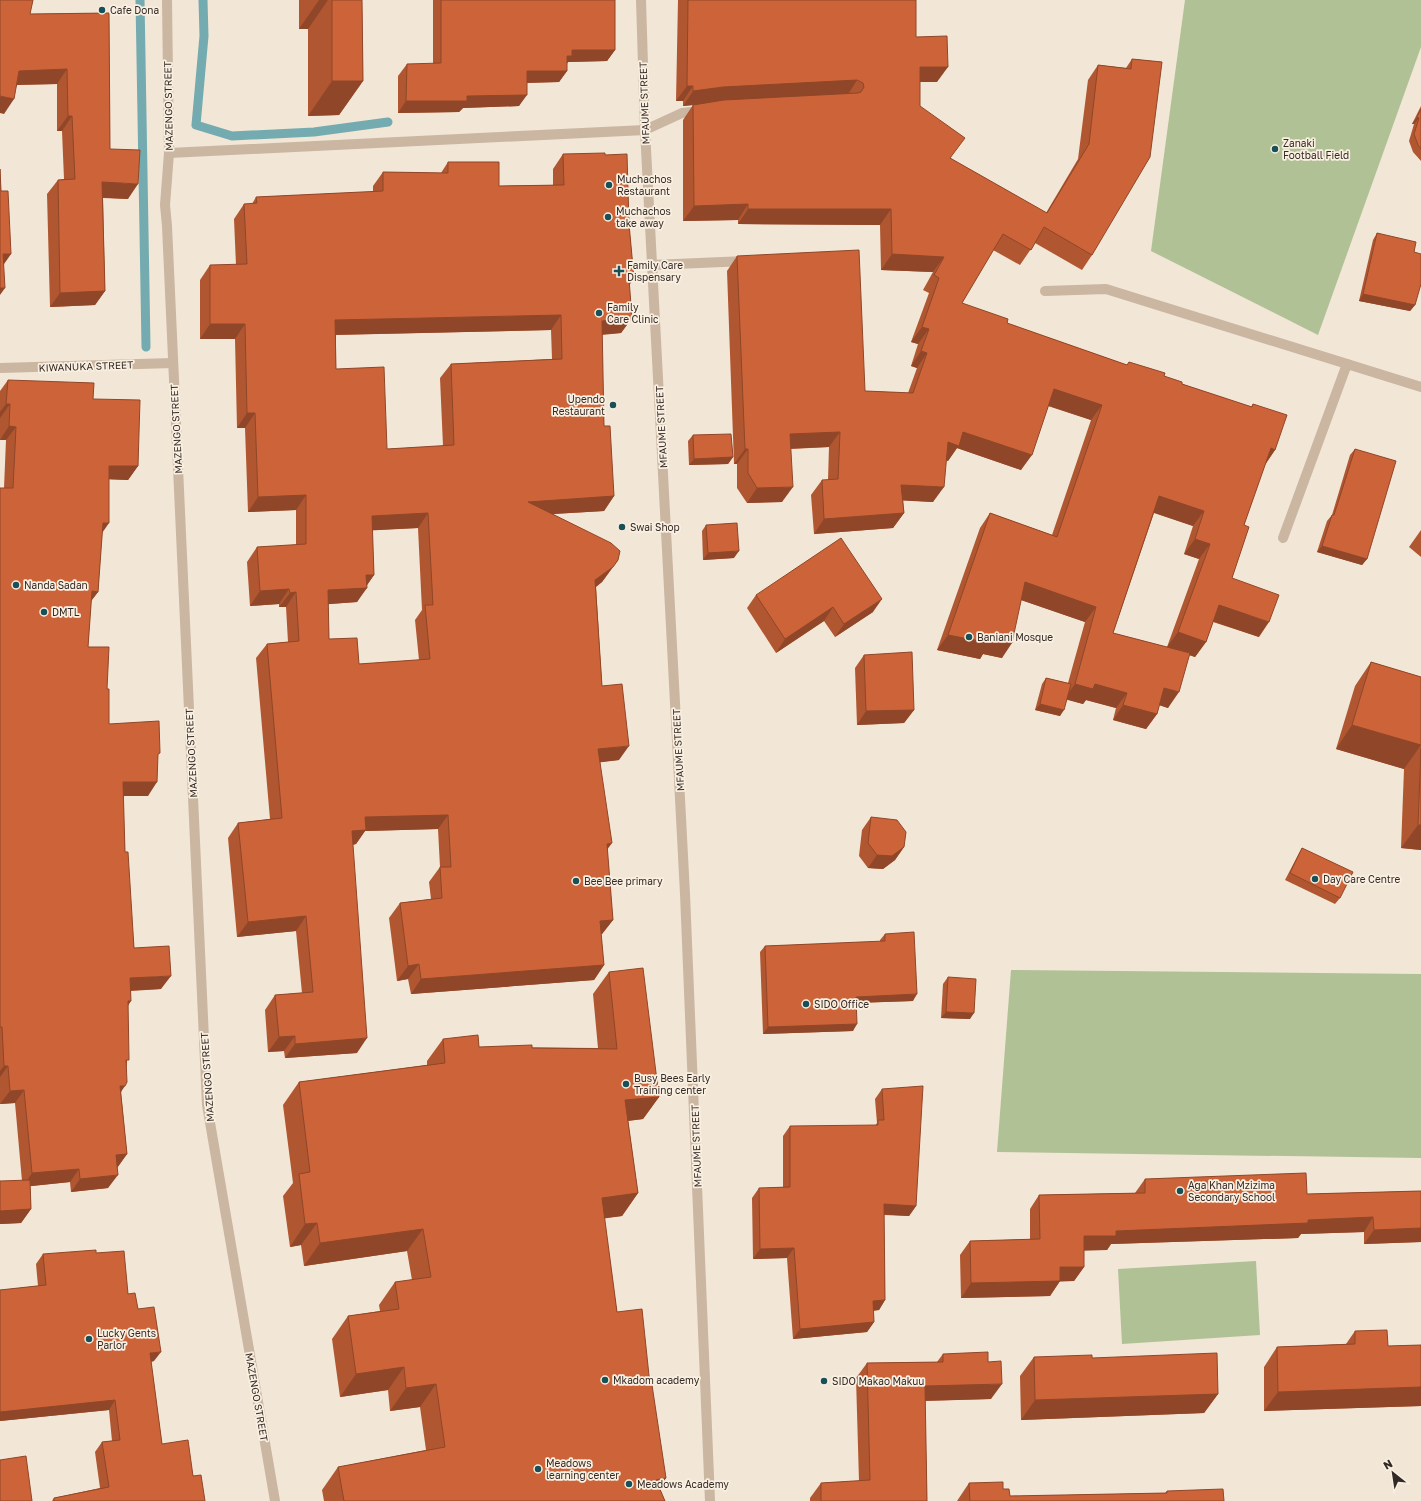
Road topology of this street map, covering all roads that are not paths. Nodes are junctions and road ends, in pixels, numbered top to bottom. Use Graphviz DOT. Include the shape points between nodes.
graph roads {
  1 [pos="167,0"];
  2 [pos="641,0"];
  3 [pos="713,109"];
  4 [pos="645,130"];
  5 [pos="169,153"];
  6 [pos="755,261"];
  7 [pos="652,265"];
  8 [pos="1045,290"];
  9 [pos="173,363"];
  10 [pos="1347,364"];
  11 [pos="0,368"];
  12 [pos="1421,387"];
  13 [pos="1283,538"];
  14 [pos="275,1501"];
  15 [pos="710,1501"];
  1 -- 5 [label="street, MAZENGO STREET"];
  2 -- 4 [label="street, MFAUME STREET"];
  3 -- 4 [label="street" via="682,113"];
  4 -- 5 [label="street"];
  4 -- 7 [label="street, MFAUME STREET"];
  5 -- 9 [label="street, MAZENGO STREET" via="165,205"];
  6 -- 7 [label="street"];
  7 -- 15 [label="street, MFAUME STREET" via="686,894"];
  8 -- 10 [label="street" via="1106,289"];
  9 -- 11 [label="street, KIWANUKA STREET"];
  9 -- 14 [label="street, MAZENGO STREET" via="207,1105"];
  10 -- 12 [label="street"];
  10 -- 13 [label="street"];
}
